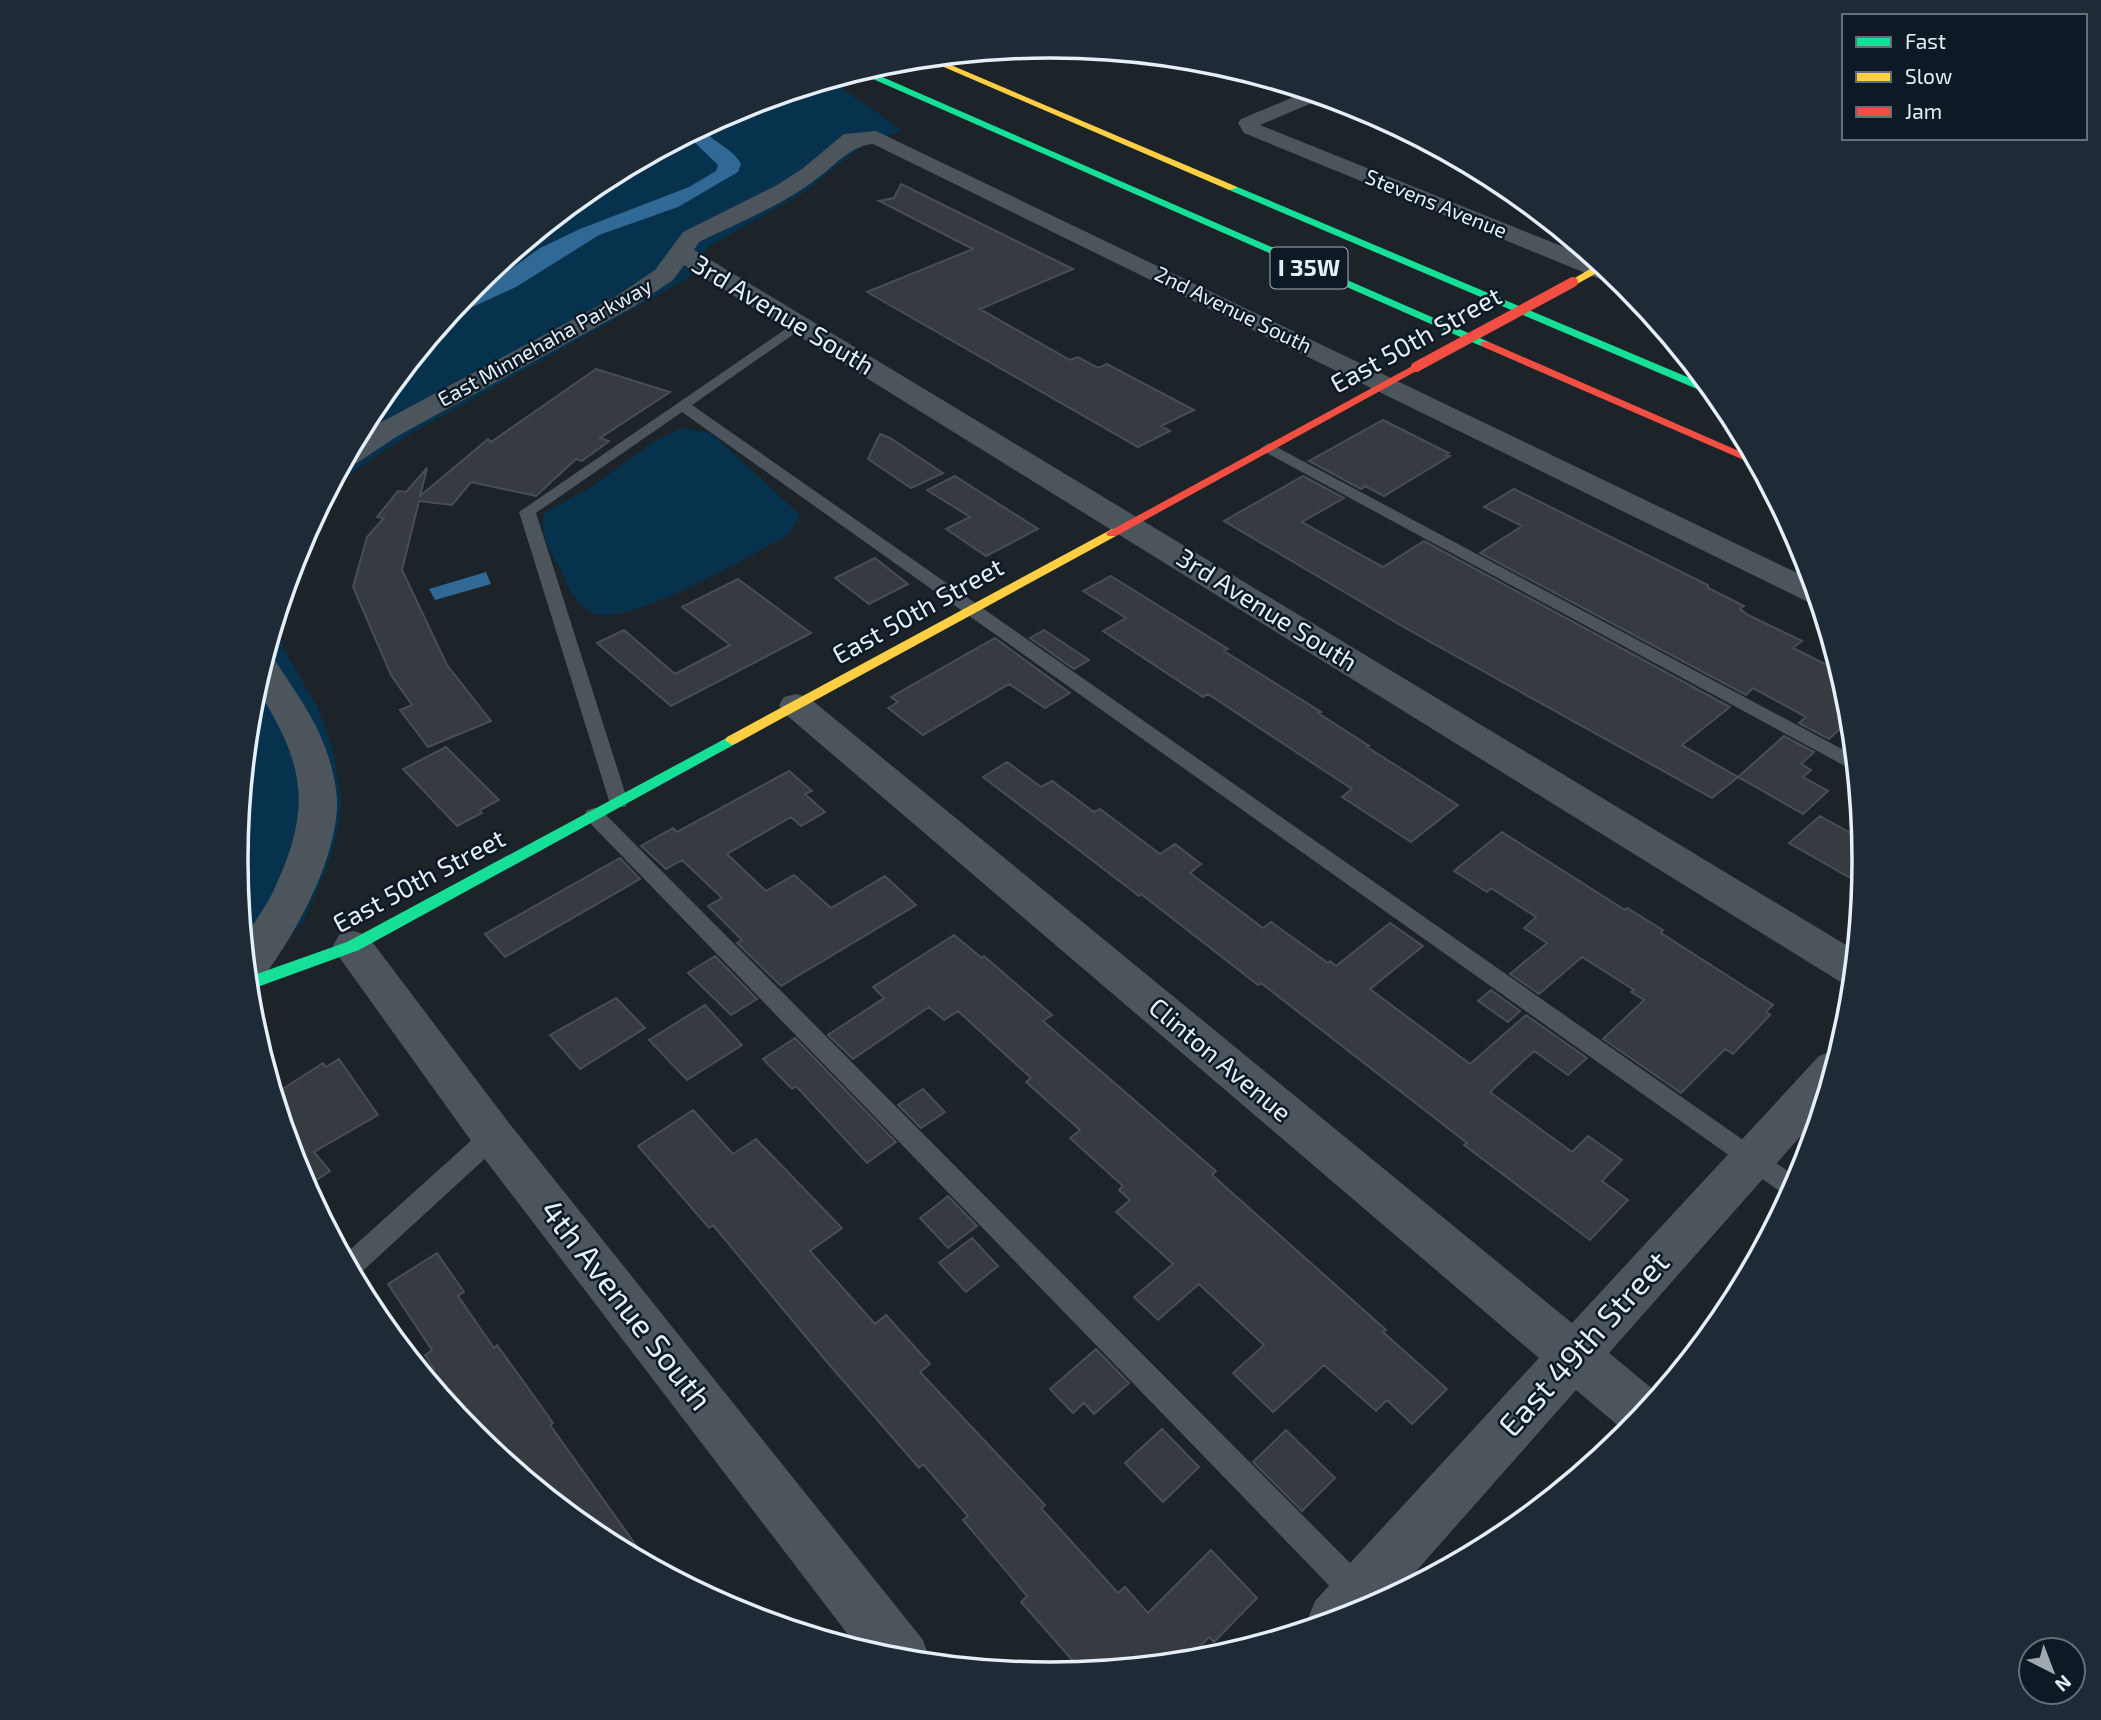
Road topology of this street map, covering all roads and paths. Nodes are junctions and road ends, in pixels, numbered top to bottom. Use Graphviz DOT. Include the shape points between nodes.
graph roads {
  1 [pos="944,65"];
  2 [pos="876,77"];
  3 [pos="1305,99"];
  4 [pos="876,137"];
  5 [pos="680,252"];
  6 [pos="1582,260"];
  7 [pos="1594,271"];
  8 [pos="799,324"];
  9 [pos="1385,384"];
  10 [pos="1697,385"];
  11 [pos="683,405"];
  12 [pos="364,446"];
  13 [pos="1269,448"];
  14 [pos="1744,458"];
  15 [pos="1129,524"];
  16 [pos="1805,588"];
  17 [pos="973,609"];
  18 [pos="269,681"];
  19 [pos="796,705"];
  20 [pos="1846,760"];
  21 [pos="618,802"];
  22 [pos="594,815"];
  23 [pos="353,946"];
  24 [pos="254,957"];
  25 [pos="1846,965"];
  26 [pos="258,980"];
  27 [pos="1820,1085"];
  28 [pos="493,1136"];
  29 [pos="1753,1160"];
  30 [pos="1785,1183"];
  31 [pos="356,1261"];
  32 [pos="1574,1356"];
  33 [pos="1636,1408"];
  34 [pos="1362,1599"];
  35 [pos="1352,1603"];
  36 [pos="893,1647"];
  1 -- 10 [label="main road, I 35W"];
  2 -- 14 [label="main road, I 35W"];
  3 -- 6 [label="street, Stevens Avenue" via="1248,123"];
  4 -- 5 [label="street, East Minnehaha Parkway" via="852,139 785,190 691,237"];
  4 -- 9 [label="street, 2nd Avenue South"];
  5 -- 8 [label="street, 3rd Avenue South"];
  5 -- 12 [label="street, East Minnehaha Parkway" via="664,275 645,289"];
  7 -- 9 [label="main road, East 50th Street, bridge"];
  8 -- 11 [label="lane"];
  8 -- 15 [label="street, 3rd Avenue South"];
  9 -- 13 [label="main road, East 50th Street"];
  9 -- 16 [label="street, 2nd Avenue South"];
  11 -- 17 [label="lane"];
  11 -- 21 [label="lane" via="527,512"];
  13 -- 15 [label="main road, East 50th Street"];
  13 -- 20 [label="lane"];
  15 -- 17 [label="main road, East 50th Street"];
  15 -- 25 [label="street, 3rd Avenue South"];
  17 -- 19 [label="main road, East 50th Street"];
  17 -- 29 [label="lane"];
  18 -- 24 [label="street" via="306,744 318,809 285,912"];
  19 -- 21 [label="main road, East 50th Street"];
  19 -- 32 [label="street, Clinton Avenue"];
  21 -- 22 [label="main road, East 50th Street"];
  22 -- 23 [label="main road, East 50th Street"];
  22 -- 35 [label="lane"];
  23 -- 26 [label="main road, East 50th Street"];
  23 -- 28 [label="street, 4th Avenue South"];
  27 -- 29 [label="street, East 49th Street"];
  28 -- 31 [label="lane"];
  28 -- 36 [label="street, 4th Avenue South"];
  29 -- 30 [label="lane"];
  29 -- 32 [label="street, East 49th Street"];
  32 -- 33 [label="street, Clinton Avenue"];
  32 -- 34 [label="street, East 49th Street"];
}
